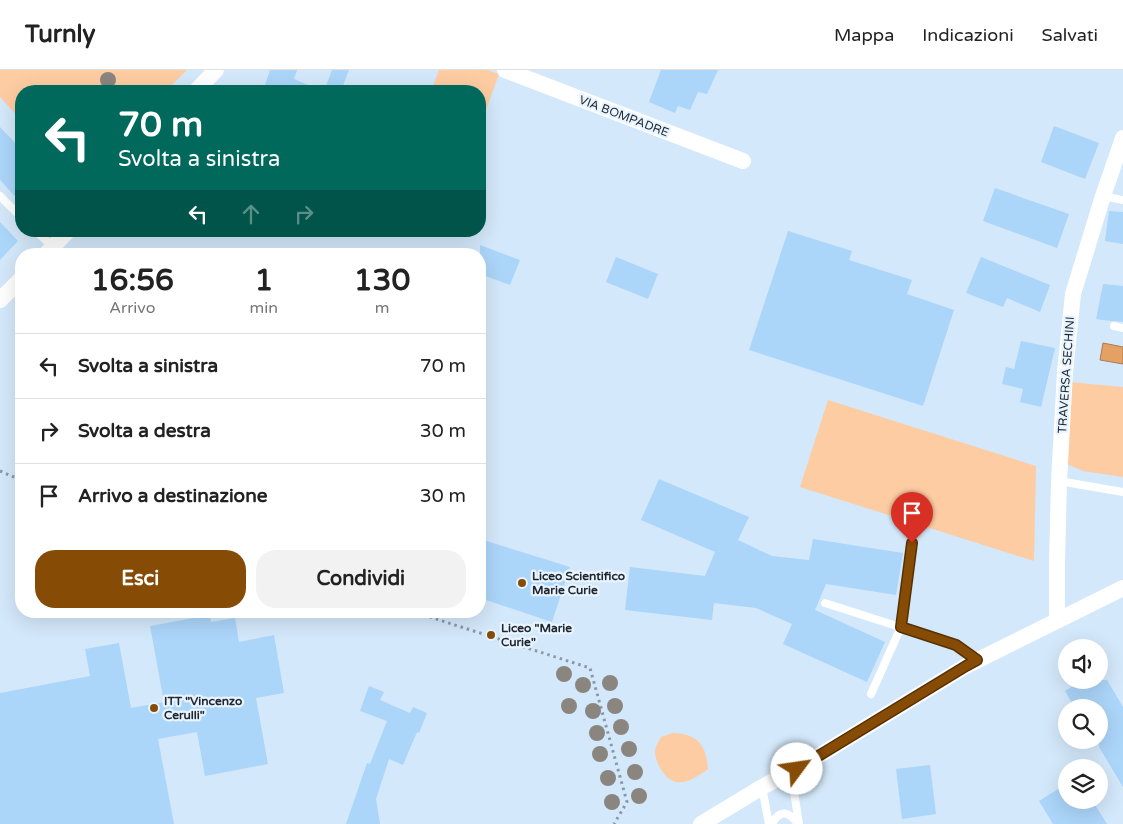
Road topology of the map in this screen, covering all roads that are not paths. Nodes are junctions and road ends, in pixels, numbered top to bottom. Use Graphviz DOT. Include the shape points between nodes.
graph roads {
  1 [pos="216,70"];
  2 [pos="505,70"];
  3 [pos="202,85"];
  4 [pos="1123,138"];
  5 [pos="743,161"];
  6 [pos="0,196"];
  7 [pos="1103,196"];
  8 [pos="1123,200"];
  9 [pos="15,211"];
  10 [pos="40,237"];
  11 [pos="62,237"];
  12 [pos="48,248"];
  13 [pos="51,248"];
  14 [pos="15,285"];
  15 [pos="0,300"];
  16 [pos="1114,326"];
  17 [pos="1123,328"];
  18 [pos="1059,482"];
  19 [pos="1123,492"];
  20 [pos="912,543"];
  21 [pos="1123,588"];
  22 [pos="825,603"];
  23 [pos="1057,620"];
  24 [pos="901,627"];
  25 [pos="977,660"];
  26 [pos="872,694"];
  27 [pos="791,772"];
  28 [pos="762,787"];
  29 [pos="701,824"];
  30 [pos="770,824"];
  31 [pos="799,824"];
  1 -- 3 [label="street"];
  2 -- 5 [label="street, VIA BOMPADRE"];
  4 -- 7 [label="street, TRAVERSA SECHINI"];
  6 -- 9 [label="lane"];
  7 -- 8 [label="lane"];
  7 -- 18 [label="street, TRAVERSA SECHINI" via="1073,294"];
  10 -- 12 [label="lane"];
  11 -- 13 [label="street"];
  14 -- 15 [label="street"];
  16 -- 17 [label="lane"];
  18 -- 19 [label="lane"];
  18 -- 23 [label="street, TRAVERSA SECHINI"];
  20 -- 24 [label="lane"];
  21 -- 23 [label="street"];
  22 -- 24 [label="lane"];
  23 -- 25 [label="street"];
  24 -- 25 [label="lane" via="956,645"];
  24 -- 26 [label="lane"];
  25 -- 27 [label="street"];
  27 -- 28 [label="street"];
  27 -- 31 [label="lane"];
  28 -- 29 [label="street"];
  28 -- 30 [label="lane"];
  30 -- 31 [label="lane" via="776,816 784,813"];
}
